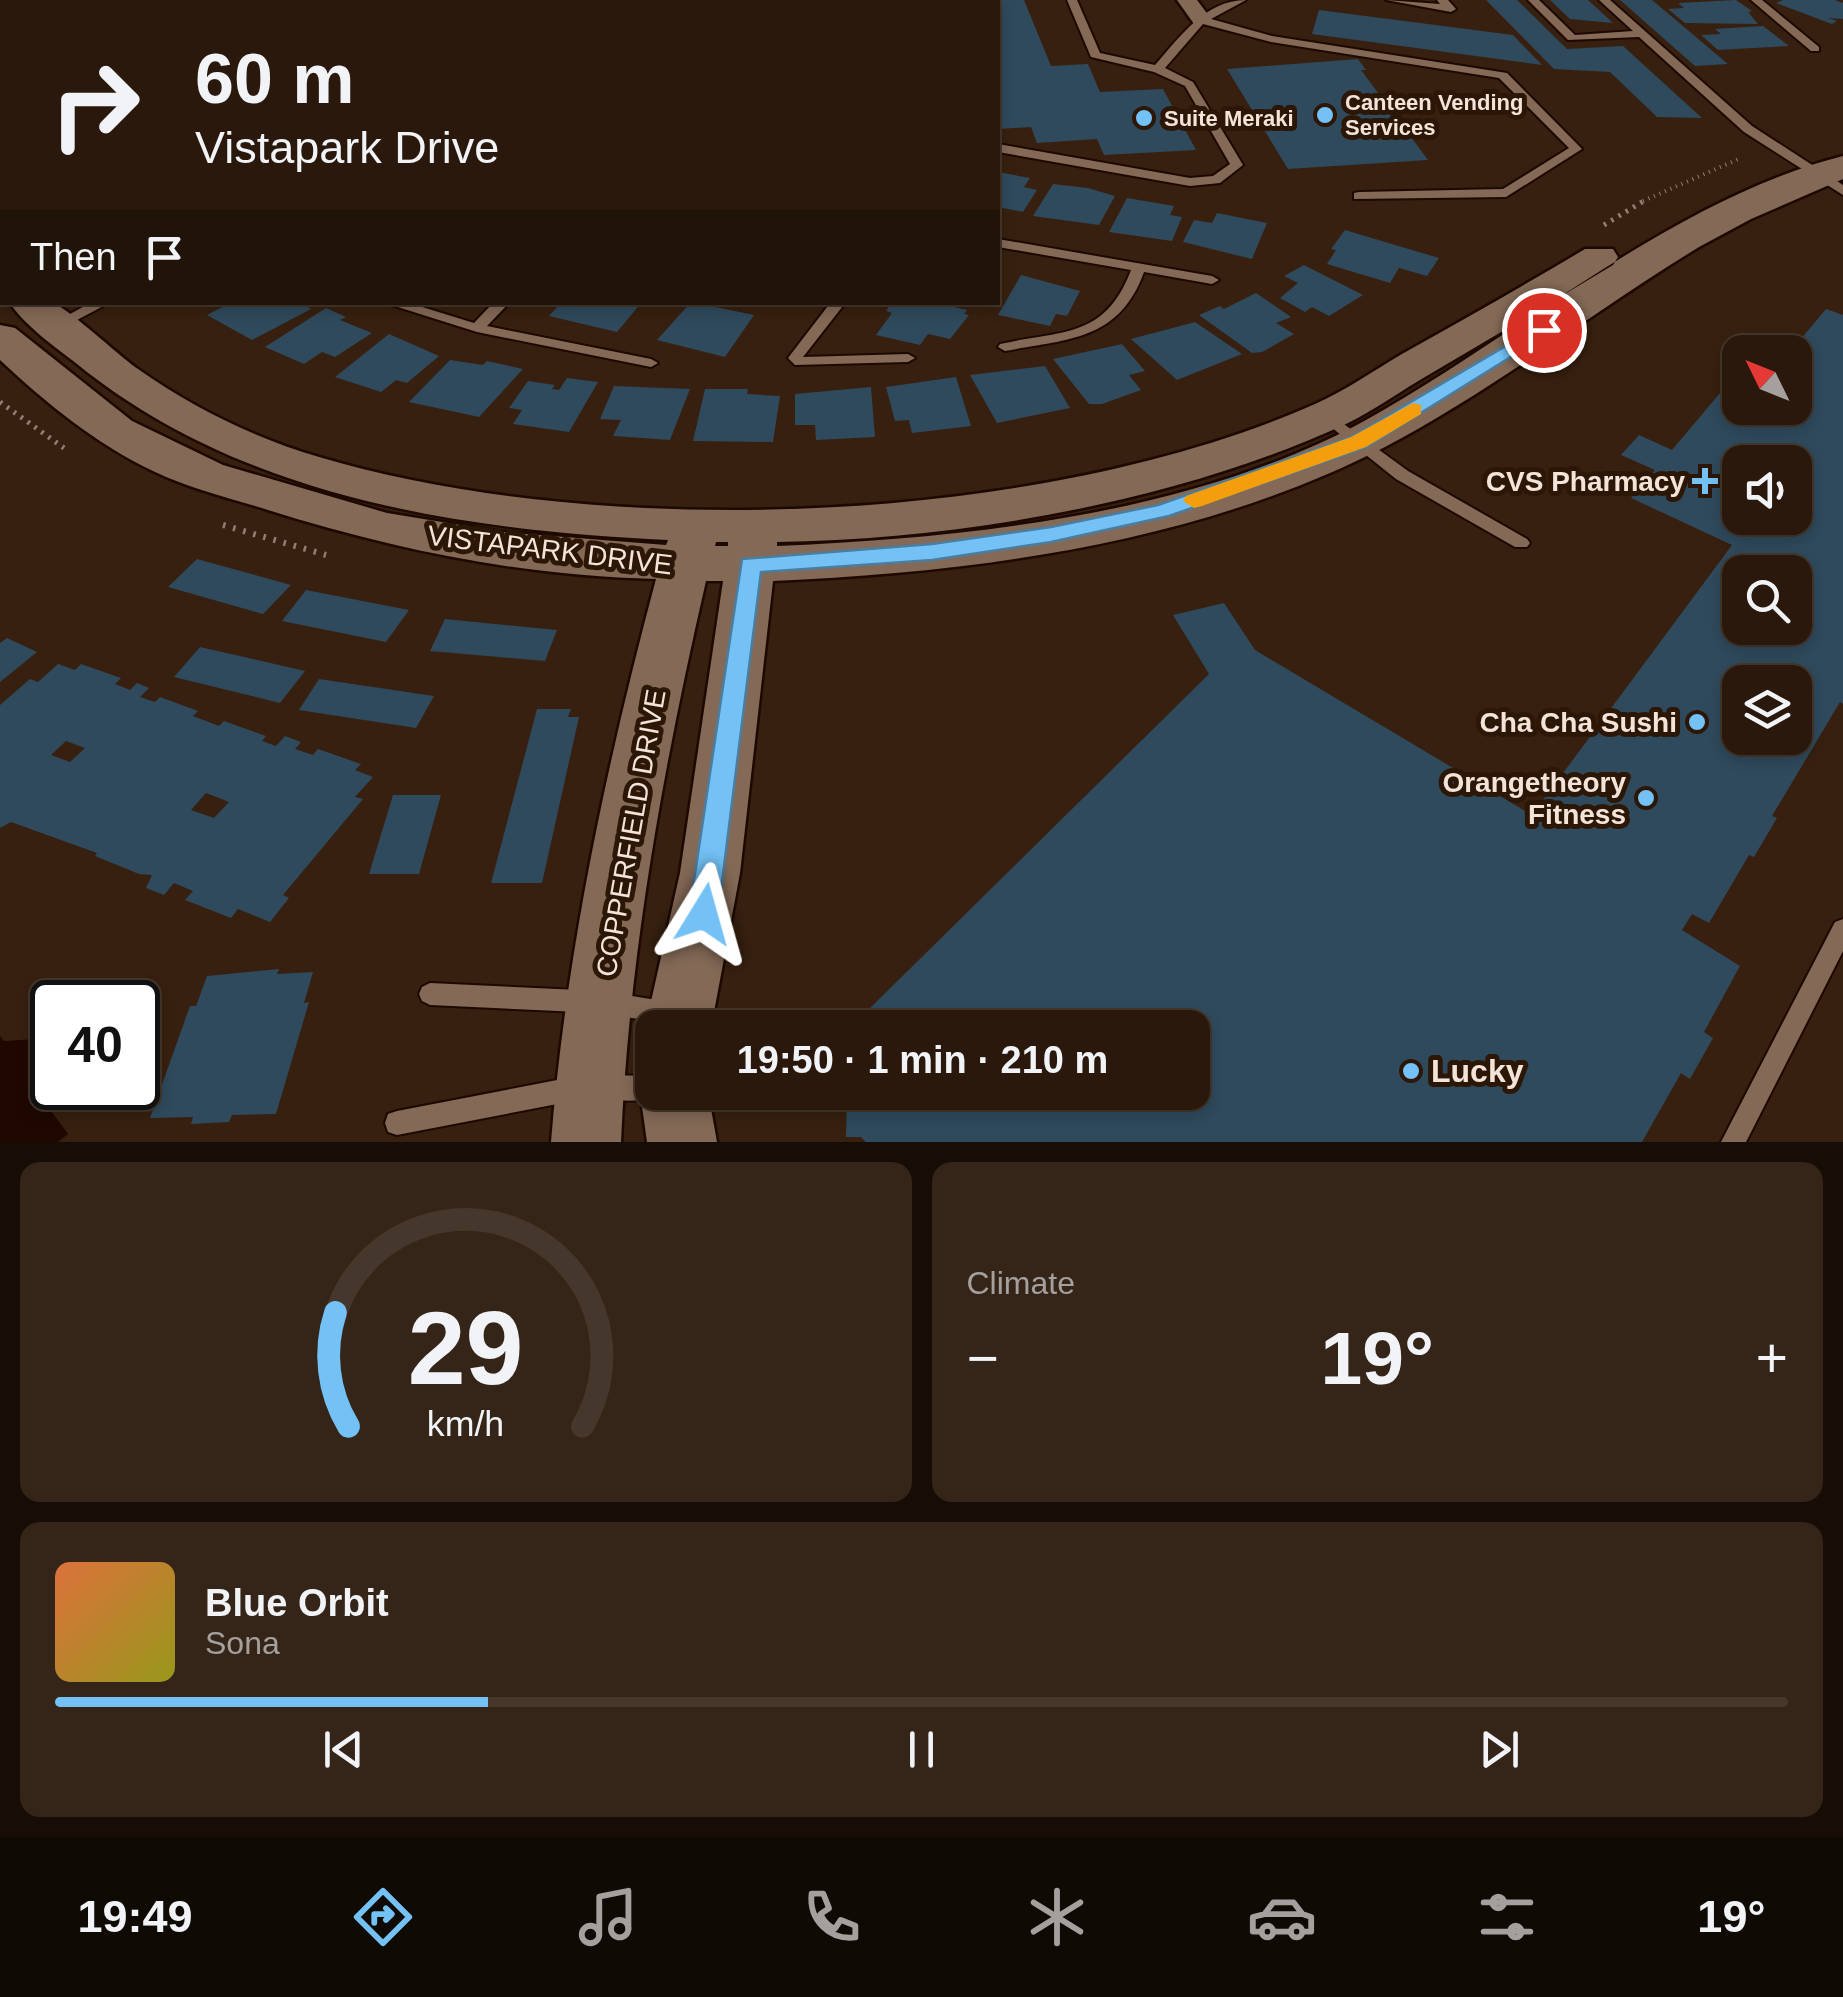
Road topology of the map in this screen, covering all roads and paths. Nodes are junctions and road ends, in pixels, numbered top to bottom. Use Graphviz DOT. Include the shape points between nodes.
graph roads {
  1 [pos="1072,0"];
  2 [pos="1187,0"];
  3 [pos="1241,0"];
  4 [pos="1391,0"];
  5 [pos="1442,0"];
  6 [pos="1533,0"];
  7 [pos="1604,0"];
  8 [pos="1756,0"];
  9 [pos="1201,20"];
  10 [pos="1642,34"];
  11 [pos="1815,49"];
  12 [pos="1158,69"];
  13 [pos="1000,148"];
  14 [pos="1820,164"];
  15 [pos="1359,196"];
  16 [pos="1601,227"];
  17 [pos="1000,242"];
  18 [pos="1139,268"];
  19 [pos="1212,280"];
  20 [pos="88,305"];
  21 [pos="399,305"];
  22 [pos="501,305"];
  23 [pos="837,305"];
  24 [pos="42,314"];
  25 [pos="477,328"];
  26 [pos="0,337"];
  27 [pos="1005,347"];
  28 [pos="908,358"];
  29 [pos="652,363"];
  30 [pos="1342,429"];
  31 [pos="231,441"];
  32 [pos="194,472"];
  33 [pos="1521,544"];
  34 [pos="752,546"];
  35 [pos="690,547"];
  36 [pos="1843,929"];
  37 [pos="430,994"];
  38 [pos="601,1002"];
  39 [pos="635,1010"];
  40 [pos="682,1010"];
  41 [pos="635,1095"];
  42 [pos="677,1110"];
  43 [pos="587,1114"];
  44 [pos="397,1123"];
  45 [pos="682,1142"];
  46 [pos="1733,1142"];
  1 -- 12 [label="lane" via="1094,56"];
  2 -- 9 [label="street"];
  3 -- 9 [label="lane"];
  4 -- 5 [label="lane" via="1451,10"];
  6 -- 10 [label="lane" via="1572,38"];
  7 -- 10 [label="lane"];
  8 -- 11 [label="lane"];
  9 -- 12 [label="lane"];
  9 -- 15 [label="lane" via="1271,39 1503,75 1576,149 1506,193"];
  10 -- 14 [label="lane" via="1748,129"];
  12 -- 13 [label="lane" via="1188,84 1238,166 1216,180 1190,182"];
  14 -- 16 [label="path" via="1722,164"];
  14 -- 30 [label="street, VISTAPARK DRIVE"];
  17 -- 18 [label="lane"];
  18 -- 19 [label="lane"];
  18 -- 27 [label="lane" via="1130,298 1112,320"];
  20 -- 24 [label="lane"];
  21 -- 25 [label="lane"];
  22 -- 25 [label="lane"];
  23 -- 28 [label="lane" via="795,358 800,362"];
  24 -- 31 [label="street, VISTAPARK DRIVE" via="121,380"];
  25 -- 29 [label="lane"];
  26 -- 32 [label="street, VISTAPARK DRIVE" via="110,426"];
  30 -- 33 [label="lane" via="1402,474"];
  30 -- 34 [label="street, VISTAPARK DRIVE" via="1058,497"];
  31 -- 32 [label="street"];
  31 -- 35 [label="street, VISTAPARK DRIVE" via="335,476 441,501 604,523"];
  32 -- 35 [label="street, VISTAPARK DRIVE" via="385,529 577,559"];
  34 -- 35 [label="street, VISTAPARK DRIVE"];
  34 -- 40 [label="street" via="704,914"];
  35 -- 38 [label="street, COPPERFIELD DRIVE" via="614,903"];
  36 -- 46 [label="lane"];
  37 -- 38 [label="lane"];
  38 -- 39 [label="lane"];
  38 -- 43 [label="street, COPPERFIELD DRIVE"];
  41 -- 43 [label="lane"];
  42 -- 45 [label="street"];
  43 -- 44 [label="lane" via="538,1092"];
}
